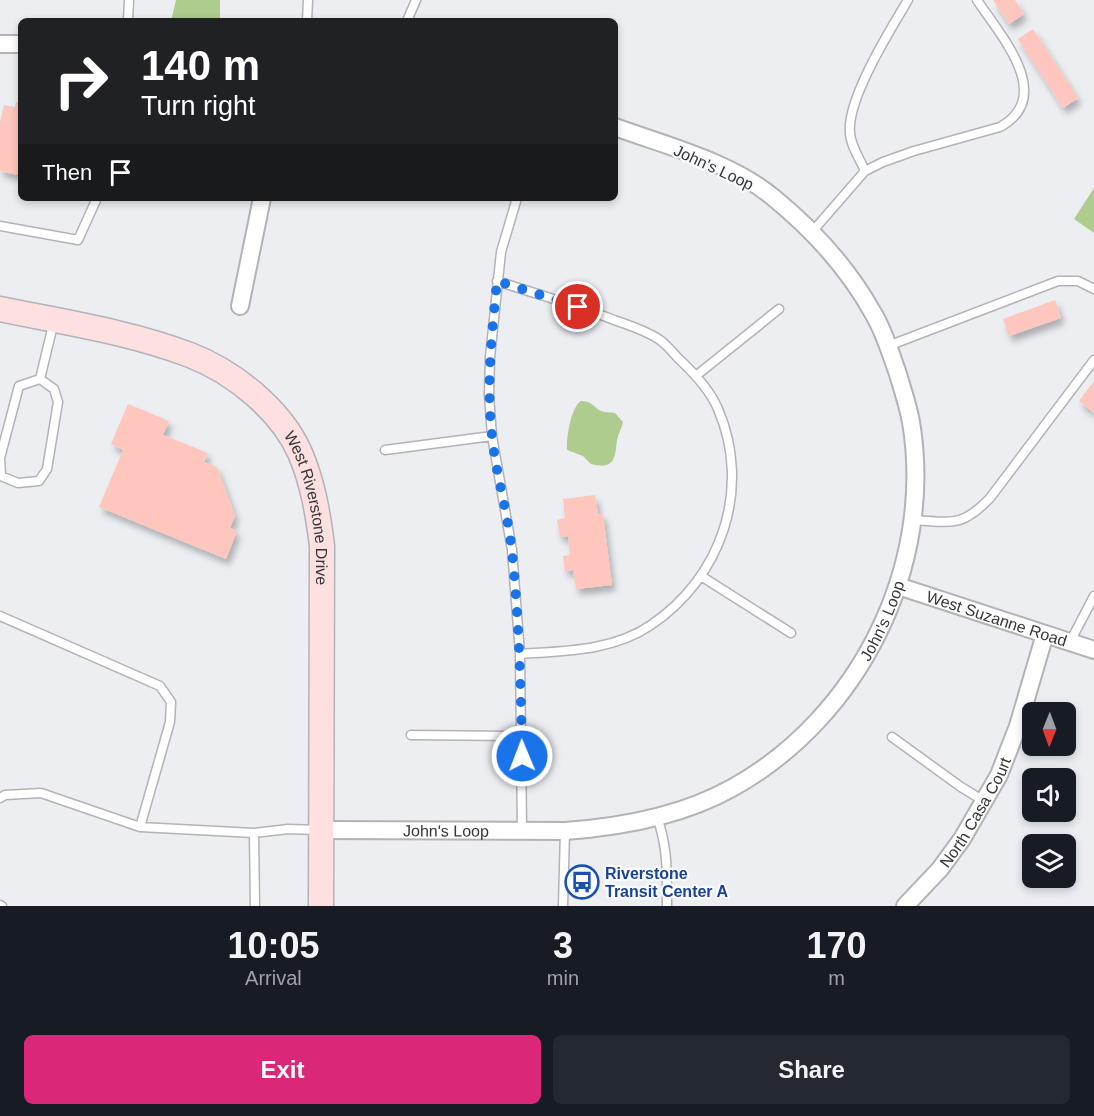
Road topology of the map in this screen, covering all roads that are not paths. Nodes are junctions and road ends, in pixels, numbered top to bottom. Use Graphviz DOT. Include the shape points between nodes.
graph roads {
  1 [pos="129,0"];
  2 [pos="308,0"];
  3 [pos="416,0"];
  4 [pos="908,0"];
  5 [pos="977,0"];
  6 [pos="128,18"];
  7 [pos="307,18"];
  8 [pos="408,18"];
  9 [pos="0,44"];
  10 [pos="18,44"];
  11 [pos="618,128"];
  12 [pos="866,171"];
  13 [pos="96,201"];
  14 [pos="261,201"];
  15 [pos="516,201"];
  16 [pos="0,226"];
  17 [pos="812,232"];
  18 [pos="497,281"];
  19 [pos="1094,289"];
  20 [pos="240,306"];
  21 [pos="0,309"];
  22 [pos="779,309"];
  23 [pos="54,320"];
  24 [pos="888,346"];
  25 [pos="1094,360"];
  26 [pos="697,375"];
  27 [pos="40,379"];
  28 [pos="492,436"];
  29 [pos="385,450"];
  30 [pos="914,520"];
  31 [pos="701,576"];
  32 [pos="898,586"];
  33 [pos="1094,596"];
  34 [pos="0,616"];
  35 [pos="791,633"];
  36 [pos="1045,634"];
  37 [pos="1070,642"];
  38 [pos="1094,650"];
  39 [pos="520,654"];
  40 [pos="411,735"];
  41 [pos="521,736"];
  42 [pos="892,737"];
  43 [pos="0,798"];
  44 [pos="984,801"];
  45 [pos="657,817"];
  46 [pos="140,827"];
  47 [pos="322,830"];
  48 [pos="522,830"];
  49 [pos="565,831"];
  50 [pos="254,833"];
  51 [pos="255,906"];
  52 [pos="321,906"];
  53 [pos="563,906"];
  54 [pos="667,906"];
  55 [pos="905,906"];
  1 -- 6 [label="lane"];
  2 -- 7 [label="lane"];
  3 -- 8 [label="lane"];
  4 -- 12 [label="lane" via="851,112 851,141"];
  5 -- 12 [label="lane" via="1021,70 1024,94 1017,114 1000,127 914,151"];
  9 -- 10 [label="street"];
  11 -- 17 [label="street, John's Loop" via="733,173 772,196"];
  12 -- 17 [label="lane"];
  13 -- 16 [label="lane" via="78,240"];
  14 -- 20 [label="street"];
  15 -- 18 [label="lane"];
  17 -- 24 [label="street, John's Loop" via="857,286"];
  18 -- 26 [label="lane" via="634,327 660,340"];
  18 -- 28 [label="lane" via="490,357"];
  19 -- 24 [label="lane" via="1078,281 1058,281"];
  21 -- 23 [label="street, West Riverstone Drive"];
  22 -- 26 [label="lane"];
  23 -- 27 [label="lane"];
  23 -- 47 [label="street, West Riverstone Drive" via="159,345 227,374 281,422 299,452 311,481 322,546"];
  24 -- 30 [label="street, John's Loop" via="911,422"];
  25 -- 30 [label="lane" via="974,515 955,522"];
  26 -- 31 [label="lane" via="718,407 727,437 732,495 725,531"];
  27 -- 27 [label="lane" via="19,386 0,458 1,476 18,483 39,481 47,469 58,402 54,389"];
  28 -- 29 [label="lane"];
  28 -- 39 [label="lane" via="512,550"];
  30 -- 32 [label="street, John's Loop"];
  31 -- 35 [label="lane"];
  31 -- 39 [label="lane" via="676,606 624,639 591,648"];
  32 -- 36 [label="street, West Suzanne Road"];
  32 -- 45 [label="street, John's Loop" via="869,651 850,682 800,738 733,788"];
  33 -- 37 [label="lane"];
  34 -- 46 [label="lane" via="160,687 171,702 170,722"];
  36 -- 37 [label="street, West Suzanne Road"];
  36 -- 44 [label="street, North Casa Court" via="1018,726"];
  37 -- 38 [label="street, West Suzanne Road"];
  39 -- 41 [label="lane"];
  40 -- 41 [label="lane"];
  41 -- 48 [label="lane"];
  42 -- 44 [label="lane"];
  43 -- 46 [label="lane" via="41,794"];
  44 -- 55 [label="street, North Casa Court" via="940,869"];
  45 -- 49 [label="street, John's Loop"];
  45 -- 54 [label="lane" via="667,857"];
  46 -- 50 [label="lane"];
  47 -- 48 [label="street, John's Loop"];
  47 -- 50 [label="lane"];
  47 -- 52 [label="street, West Riverstone Drive"];
  48 -- 49 [label="street, John's Loop"];
  49 -- 53 [label="lane"];
  50 -- 51 [label="lane"];
}
